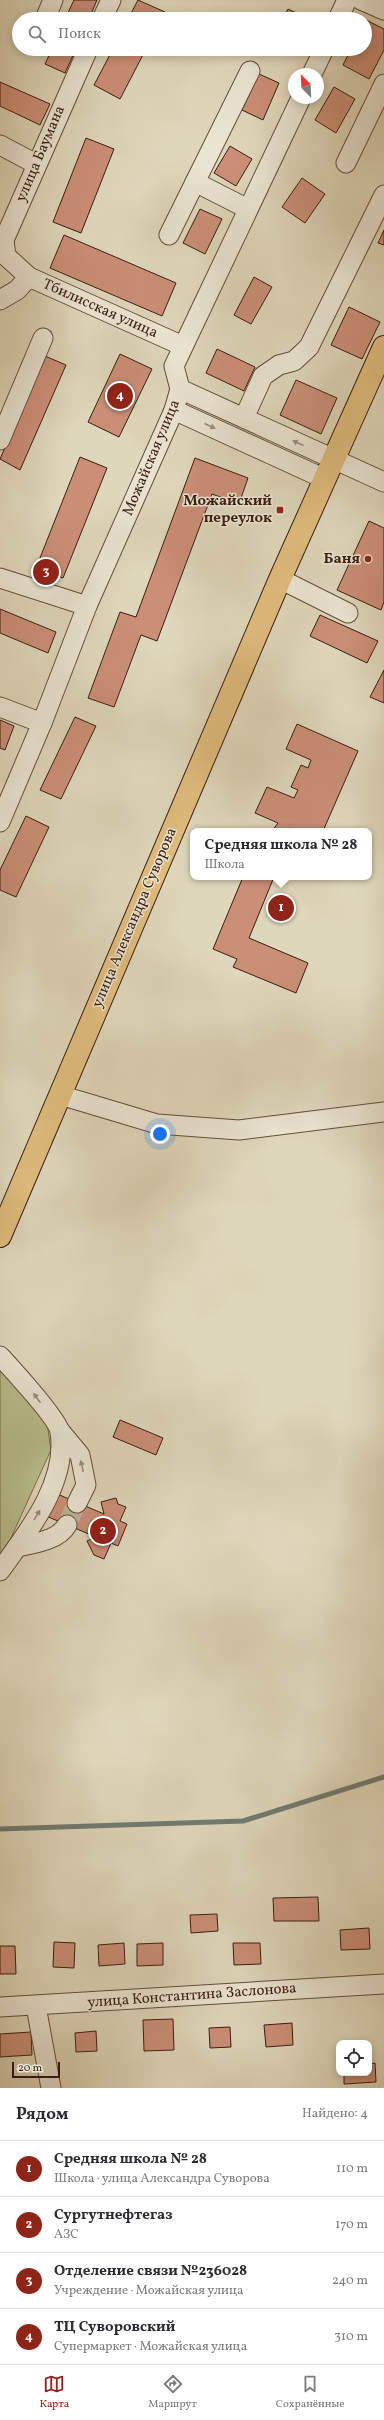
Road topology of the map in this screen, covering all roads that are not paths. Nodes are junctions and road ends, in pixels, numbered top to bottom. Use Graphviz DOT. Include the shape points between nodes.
graph roads {
  1 [pos="54,0"];
  2 [pos="111,0"];
  3 [pos="347,0"];
  4 [pos="361,0"];
  5 [pos="384,10"];
  6 [pos="48,12"];
  7 [pos="105,12"];
  8 [pos="341,12"];
  9 [pos="85,56"];
  10 [pos="321,56"];
  11 [pos="315,68"];
  12 [pos="250,71"];
  13 [pos="384,84"];
  14 [pos="298,104"];
  15 [pos="0,144"];
  16 [pos="346,163"];
  17 [pos="36,164"];
  18 [pos="195,182"];
  19 [pos="384,195"];
  20 [pos="248,208"];
  21 [pos="169,235"];
  22 [pos="29,277"];
  23 [pos="0,300"];
  24 [pos="43,338"];
  25 [pos="183,346"];
  26 [pos="384,347"];
  27 [pos="180,389"];
  28 [pos="174,410"];
  29 [pos="244,418"];
  30 [pos="0,440"];
  31 [pos="333,459"];
  32 [pos="325,479"];
  33 [pos="384,482"];
  34 [pos="0,578"];
  35 [pos="280,579"];
  36 [pos="87,606"];
  37 [pos="348,613"];
  38 [pos="0,707"];
  39 [pos="42,723"];
  40 [pos="0,821"];
  41 [pos="60,1095"];
  42 [pos="384,1112"];
  43 [pos="0,1236"];
  44 [pos="0,1356"];
  45 [pos="60,1431"];
  46 [pos="77,1503"];
  47 [pos="67,1525"];
  48 [pos="17,1547"];
  49 [pos="0,1571"];
  50 [pos="384,1984"];
  51 [pos="36,2006"];
  52 [pos="0,2007"];
  53 [pos="51,2088"];
  1 -- 6 [label="street"];
  2 -- 7 [label="street"];
  3 -- 8 [label="street"];
  4 -- 5 [label="street"];
  9 -- 17 [label="street, улица Баумана"];
  10 -- 11 [label="street"];
  12 -- 18 [label="street"];
  13 -- 16 [label="street"];
  14 -- 20 [label="street, Можайская улица"];
  15 -- 17 [label="street"];
  17 -- 22 [label="street, улица Баумана" via="4,240 6,256"];
  18 -- 20 [label="street"];
  18 -- 21 [label="street"];
  19 -- 29 [label="street" via="310,347 294,361 279,365 263,376"];
  20 -- 25 [label="street, Можайская улица"];
  22 -- 23 [label="street, Тбилисская улица" via="17,290"];
  22 -- 25 [label="street, Тбилисская улица"];
  24 -- 30 [label="street"];
  25 -- 27 [label="street, Можайская улица" via="174,366"];
  26 -- 31 [label="main road, улица Александра Суворова"];
  27 -- 28 [label="street, Можайская улица"];
  27 -- 29 [label="street"];
  28 -- 32 [label="street, one-way"];
  28 -- 36 [label="street, Можайская улица"];
  31 -- 29 [label="street, one-way"];
  31 -- 32 [label="main road, улица Александра Суворова"];
  31 -- 33 [label="street"];
  32 -- 35 [label="main road, улица Александра Суворова"];
  34 -- 36 [label="street"];
  35 -- 37 [label="street"];
  35 -- 41 [label="main road, улица Александра Суворова"];
  36 -- 39 [label="street, Можайская улица"];
  38 -- 39 [label="street"];
  39 -- 40 [label="street, Можайская улица"];
  41 -- 42 [label="street" via="157,1124 239,1130"];
  41 -- 43 [label="main road, улица Александра Суворова"];
  45 -- 44 [label="street, one-way" via="29,1387"];
  46 -- 45 [label="street, one-way" via="86,1485 80,1455"];
  48 -- 45 [label="street, one-way" via="40,1511 59,1471"];
  47 -- 48 [label="street" via="63,1531 36,1544"];
  48 -- 49 [label="street"];
  50 -- 51 [label="street, улица Константина Заслонова"];
  51 -- 52 [label="street, улица Константина Заслонова"];
  51 -- 53 [label="street"];
}
